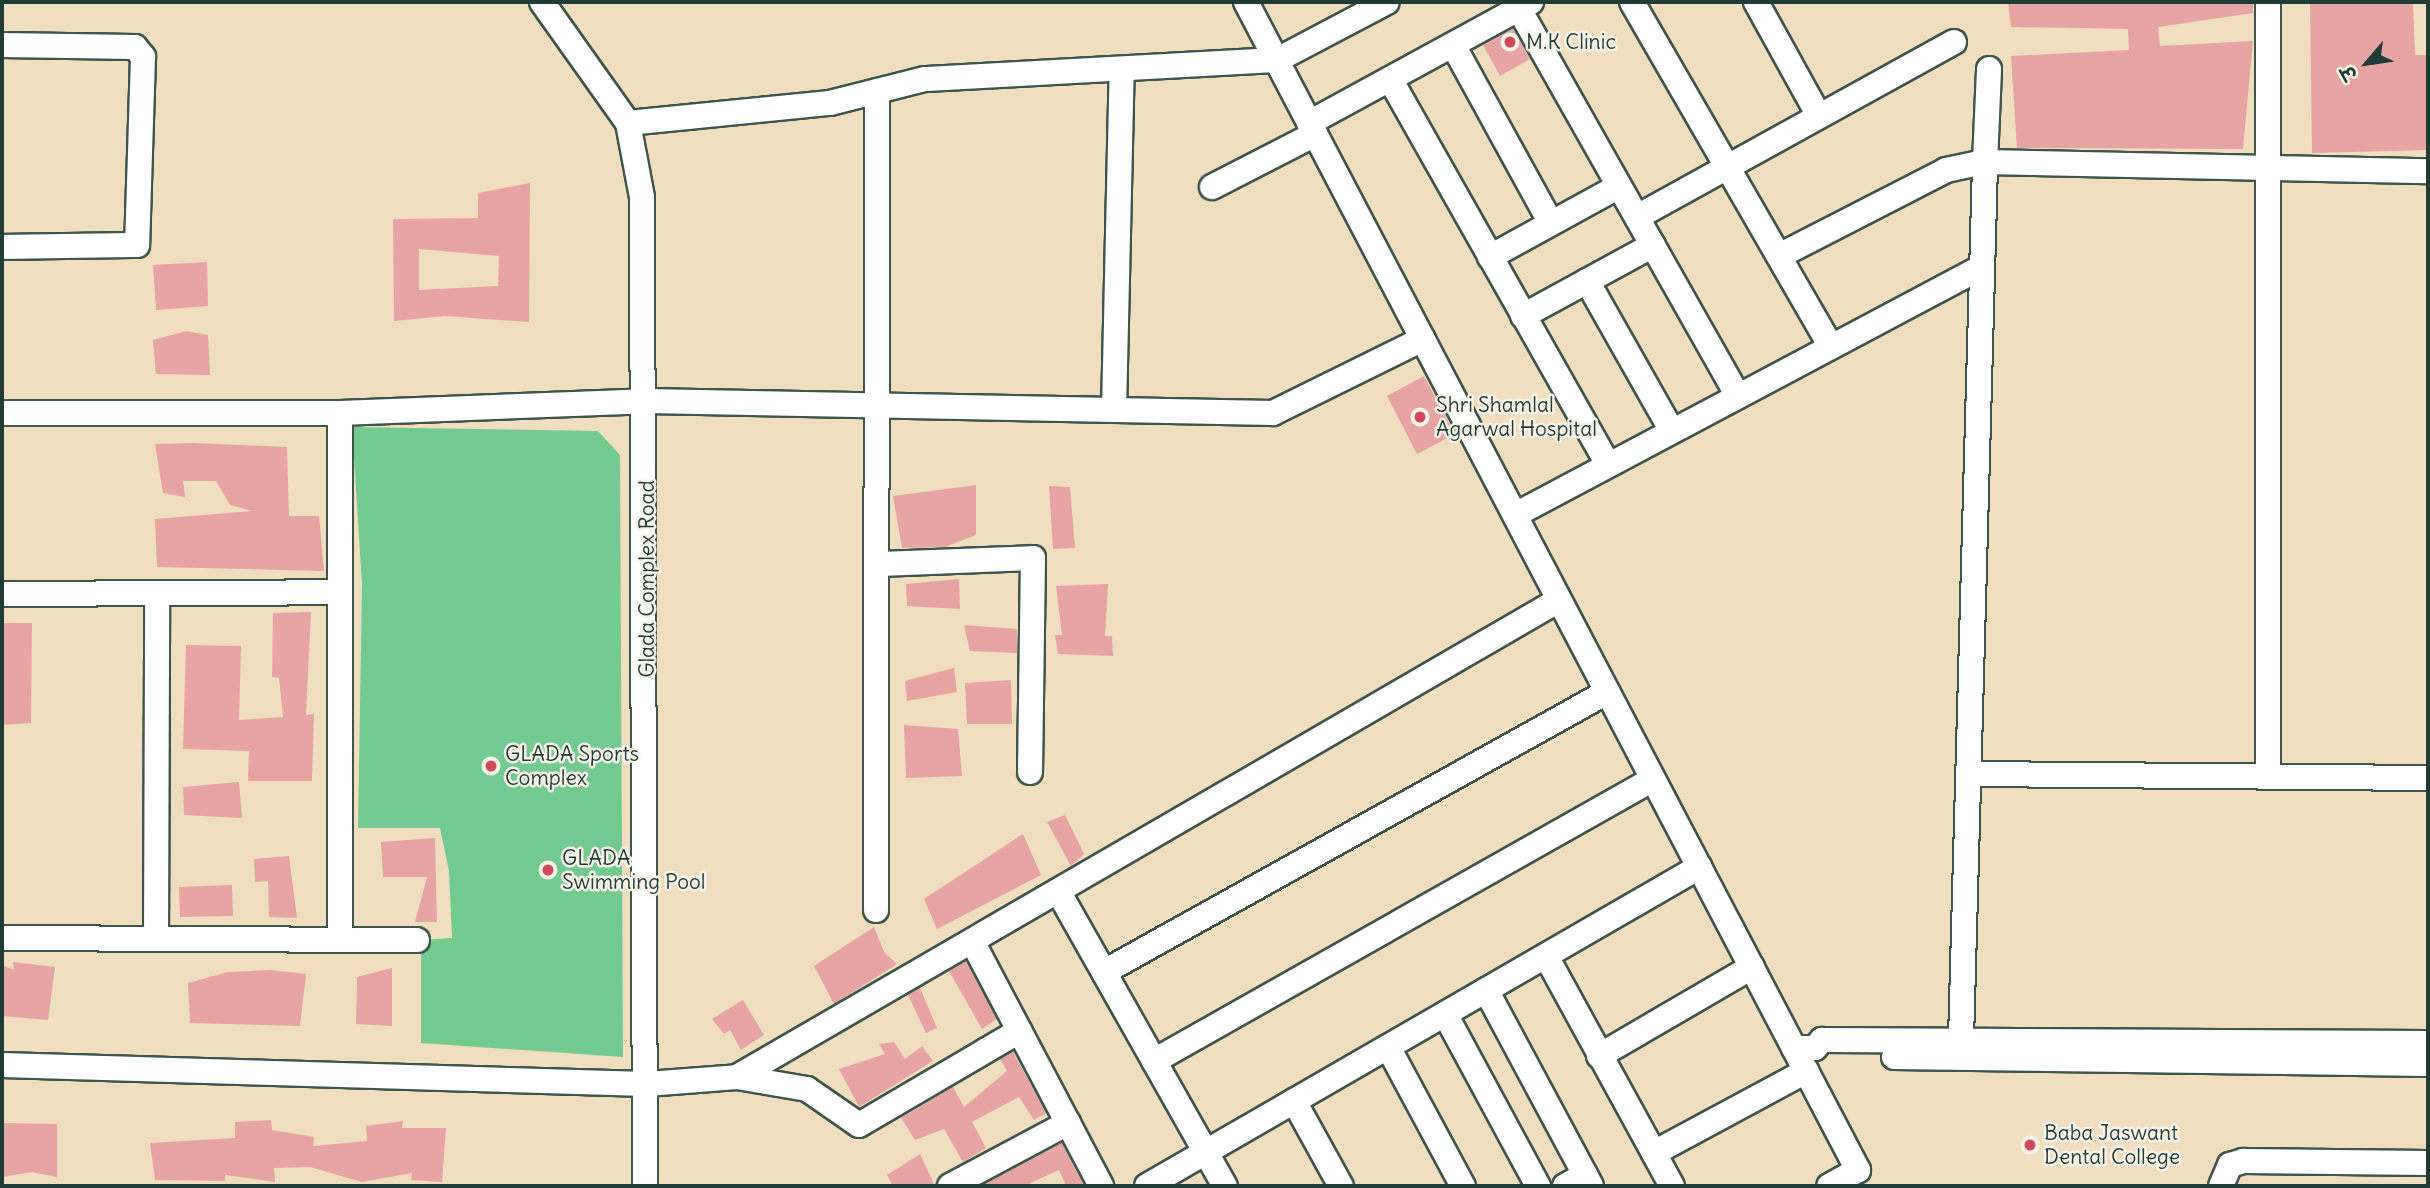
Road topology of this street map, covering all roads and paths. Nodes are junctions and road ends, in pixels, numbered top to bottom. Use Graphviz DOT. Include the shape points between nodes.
graph roads {
  1 [pos="542,2"];
  2 [pos="1246,2"];
  3 [pos="1387,2"];
  4 [pos="1632,2"];
  5 [pos="1756,2"];
  6 [pos="2268,2"];
  7 [pos="1525,5"];
  8 [pos="1954,42"];
  9 [pos="2,45"];
  10 [pos="1453,45"];
  11 [pos="1277,60"];
  12 [pos="1122,69"];
  13 [pos="1989,69"];
  14 [pos="1390,79"];
  15 [pos="877,91"];
  16 [pos="1819,116"];
  17 [pos="628,123"];
  18 [pos="1312,129"];
  19 [pos="1985,162"];
  20 [pos="1728,167"];
  21 [pos="2266,169"];
  22 [pos="2428,172"];
  23 [pos="1619,186"];
  24 [pos="1212,187"];
  25 [pos="1637,217"];
  26 [pos="1551,223"];
  27 [pos="1653,245"];
  28 [pos="2,247"];
  29 [pos="1490,257"];
  30 [pos="1779,257"];
  31 [pos="1980,268"];
  32 [pos="1587,281"];
  33 [pos="1523,316"];
  34 [pos="1423,339"];
  35 [pos="1832,347"];
  36 [pos="1738,396"];
  37 [pos="646,401"];
  38 [pos="880,405"];
  39 [pos="1114,410"];
  40 [pos="2,413"];
  41 [pos="340,413"];
  42 [pos="1672,431"];
  43 [pos="1608,465"];
  44 [pos="1515,515"];
  45 [pos="879,564"];
  46 [pos="340,592"];
  47 [pos="157,593"];
  48 [pos="2,594"];
  49 [pos="1559,600"];
  50 [pos="1607,692"];
  51 [pos="1030,772"];
  52 [pos="1971,774"];
  53 [pos="2268,776"];
  54 [pos="2428,778"];
  55 [pos="1653,779"];
  56 [pos="1699,867"];
  57 [pos="1058,891"];
  58 [pos="876,911"];
  59 [pos="2,938"];
  60 [pos="156,939"];
  61 [pos="340,940"];
  62 [pos="417,940"];
  63 [pos="972,941"];
  64 [pos="1546,956"];
  65 [pos="1752,967"];
  66 [pos="1104,972"];
  67 [pos="1486,990"];
  68 [pos="1445,1014"];
  69 [pos="1019,1031"];
  70 [pos="1961,1040"];
  71 [pos="2428,1043"];
  72 [pos="1388,1047"];
  73 [pos="1805,1055"];
  74 [pos="1599,1056"];
  75 [pos="1154,1061"];
  76 [pos="2428,1064"];
  77 [pos="2,1065"];
  78 [pos="737,1077"];
  79 [pos="647,1084"];
  80 [pos="1294,1101"];
  81 [pos="1068,1123"];
  82 [pos="1206,1152"];
  83 [pos="1654,1153"];
  84 [pos="2428,1163"];
  85 [pos="2375,1175"];
  86 [pos="1580,1182"];
  87 [pos="645,1186"];
  88 [pos="950,1186"];
  89 [pos="1101,1186"];
  90 [pos="1147,1186"];
  91 [pos="1225,1186"];
  92 [pos="1341,1186"];
  93 [pos="1463,1186"];
  94 [pos="1538,1186"];
  95 [pos="1672,1186"];
  96 [pos="1829,1186"];
  97 [pos="2221,1186"];
  1 -- 17 [label="street, Glada Complex Road"];
  2 -- 11 [label="street"];
  3 -- 11 [label="street"];
  4 -- 20 [label="street"];
  5 -- 16 [label="street"];
  6 -- 21 [label="street"];
  7 -- 10 [label="street"];
  7 -- 23 [label="street"];
  8 -- 16 [label="street"];
  9 -- 28 [label="street" via="135,47 143,57 137,245"];
  10 -- 14 [label="street"];
  10 -- 26 [label="street"];
  11 -- 12 [label="street"];
  11 -- 18 [label="street"];
  12 -- 15 [label="street" via="925,79"];
  12 -- 39 [label="street"];
  13 -- 19 [label="street"];
  14 -- 18 [label="street"];
  14 -- 29 [label="street"];
  15 -- 17 [label="street" via="830,103"];
  15 -- 38 [label="street"];
  16 -- 20 [label="street"];
  17 -- 37 [label="street, Glada Complex Road" via="642,197"];
  18 -- 24 [label="street"];
  18 -- 34 [label="street"];
  19 -- 21 [label="street"];
  19 -- 30 [label="street" via="1946,170"];
  19 -- 31 [label="street"];
  20 -- 25 [label="street"];
  20 -- 30 [label="street"];
  21 -- 22 [label="street"];
  21 -- 53 [label="street"];
  23 -- 25 [label="street"];
  23 -- 26 [label="street"];
  25 -- 27 [label="street"];
  26 -- 29 [label="street"];
  27 -- 32 [label="street"];
  27 -- 36 [label="street"];
  29 -- 33 [label="street"];
  30 -- 35 [label="street"];
  31 -- 35 [label="street"];
  31 -- 52 [label="street"];
  32 -- 33 [label="street"];
  32 -- 42 [label="street"];
  33 -- 43 [label="street"];
  34 -- 39 [label="street" via="1273,413"];
  34 -- 44 [label="street"];
  35 -- 36 [label="street"];
  36 -- 42 [label="street"];
  37 -- 38 [label="street"];
  37 -- 41 [label="street"];
  37 -- 79 [label="street, Glada Complex Road"];
  38 -- 39 [label="street"];
  38 -- 45 [label="street"];
  40 -- 41 [label="street"];
  41 -- 46 [label="street"];
  42 -- 43 [label="street"];
  43 -- 44 [label="street"];
  44 -- 49 [label="street"];
  45 -- 51 [label="street" via="1033,558"];
  45 -- 58 [label="street"];
  46 -- 47 [label="street"];
  46 -- 61 [label="street"];
  47 -- 48 [label="street"];
  47 -- 60 [label="street"];
  49 -- 50 [label="street"];
  49 -- 57 [label="street"];
  50 -- 55 [label="street"];
  50 -- 66 [label="street"];
  52 -- 53 [label="street"];
  52 -- 70 [label="street"];
  53 -- 54 [label="street"];
  55 -- 56 [label="street"];
  55 -- 75 [label="street"];
  56 -- 64 [label="street"];
  56 -- 65 [label="street"];
  57 -- 63 [label="street"];
  57 -- 66 [label="street"];
  59 -- 60 [label="street"];
  60 -- 61 [label="street"];
  61 -- 62 [label="street"];
  63 -- 69 [label="street"];
  63 -- 78 [label="street"];
  64 -- 67 [label="street"];
  64 -- 74 [label="street"];
  65 -- 73 [label="street"];
  65 -- 74 [label="street"];
  66 -- 75 [label="street"];
  67 -- 68 [label="street"];
  67 -- 86 [label="street"];
  68 -- 72 [label="street"];
  68 -- 94 [label="street"];
  69 -- 78 [label="street" via="859,1125 807,1089"];
  69 -- 81 [label="street"];
  70 -- 71 [label="street"];
  70 -- 73 [label="street" via="1822,1040"];
  72 -- 80 [label="street"];
  72 -- 93 [label="street"];
  73 -- 76 [label="street"];
  73 -- 83 [label="street"];
  73 -- 96 [label="street" via="1858,1170"];
  74 -- 83 [label="street"];
  75 -- 82 [label="street"];
  77 -- 79 [label="street"];
  78 -- 79 [label="street"];
  79 -- 87 [label="street, Glada Complex Road"];
  80 -- 82 [label="street"];
  80 -- 92 [label="street"];
  81 -- 88 [label="street"];
  81 -- 89 [label="street"];
  82 -- 90 [label="street"];
  82 -- 91 [label="street"];
  83 -- 95 [label="street"];
  84 -- 85 [label="street"];
  85 -- 97 [label="street" via="2243,1161 2230,1165"];
}
